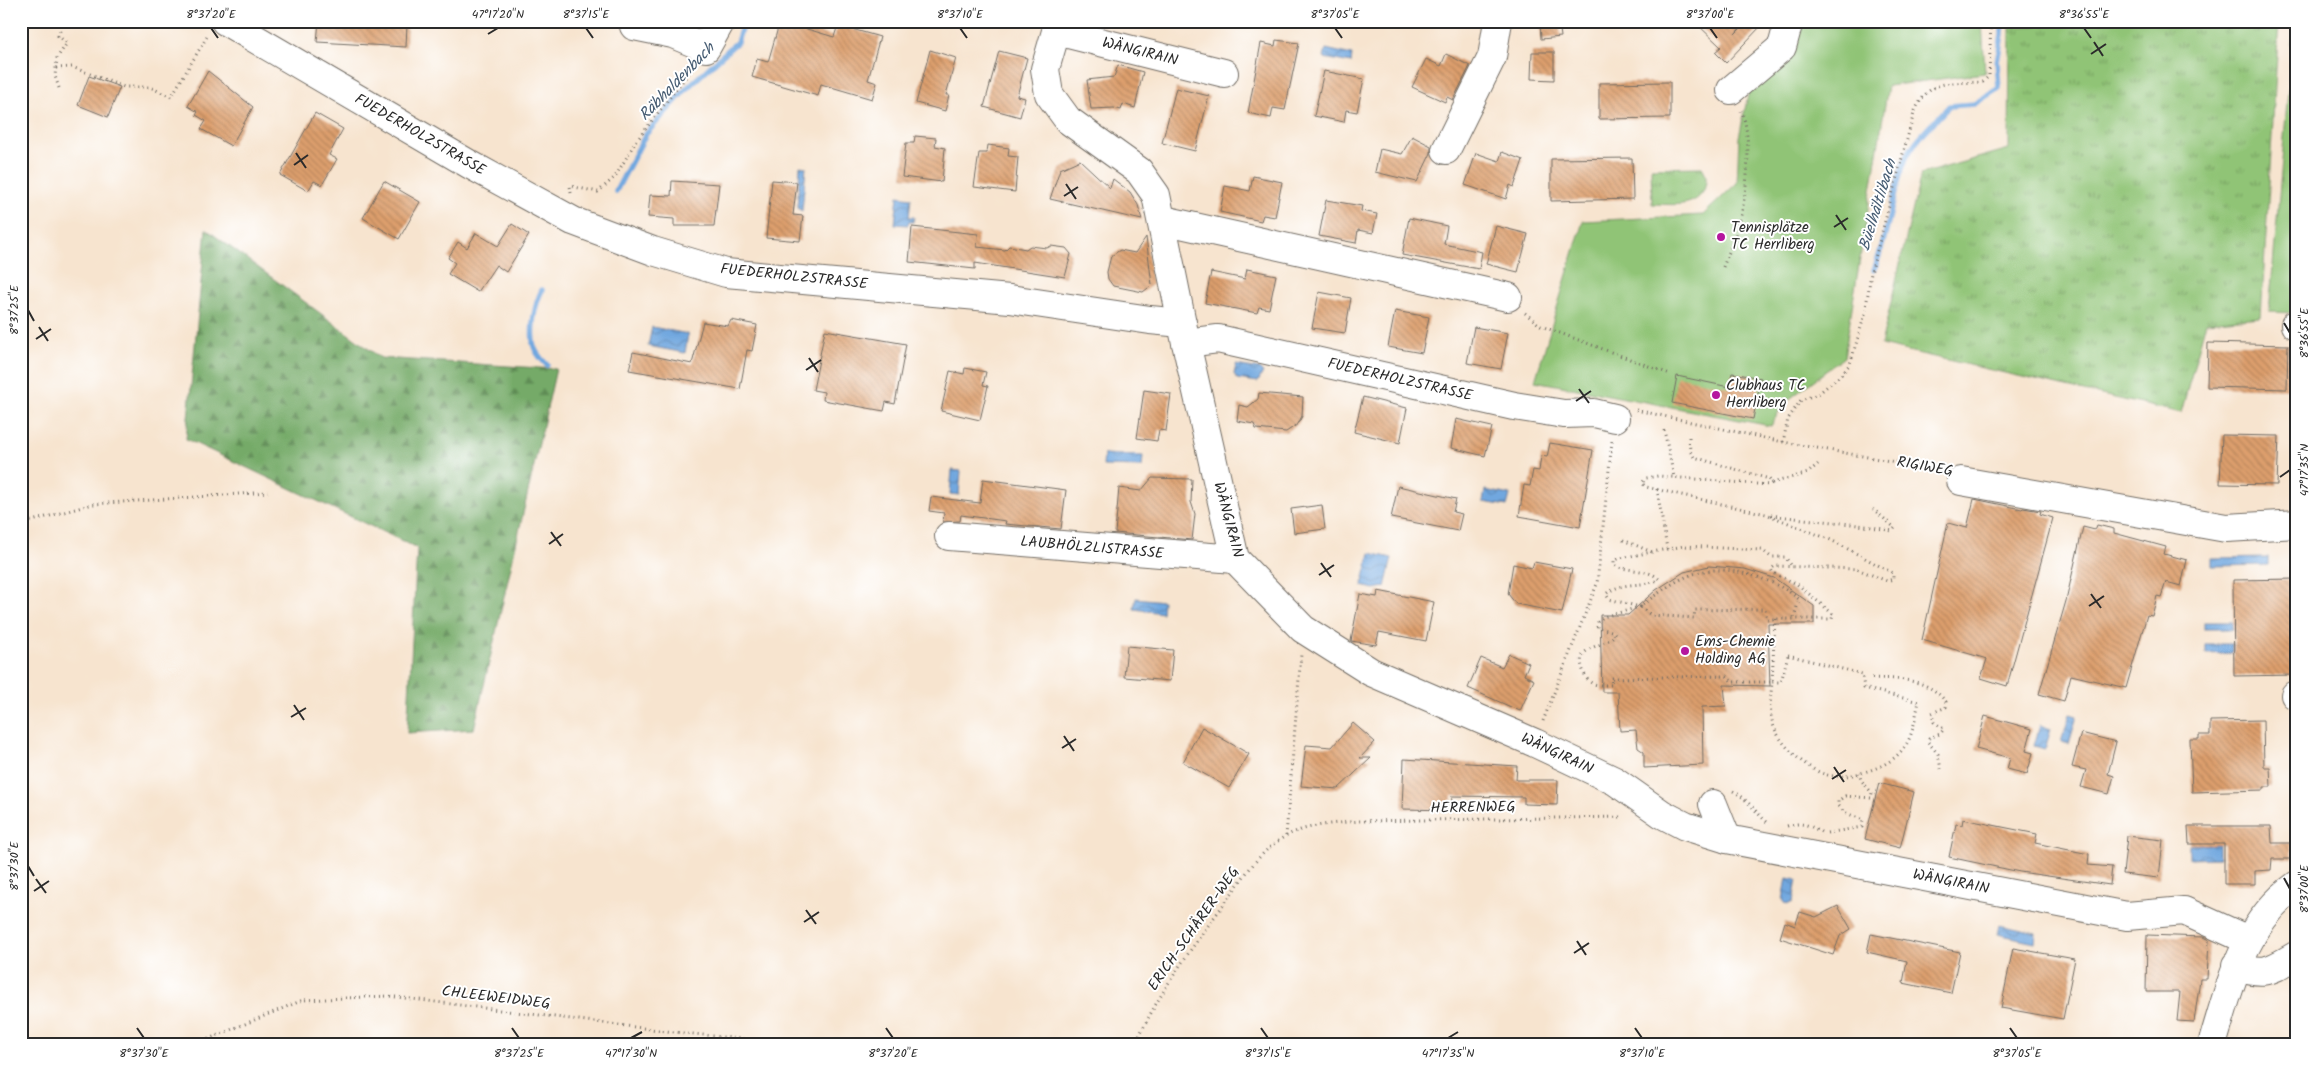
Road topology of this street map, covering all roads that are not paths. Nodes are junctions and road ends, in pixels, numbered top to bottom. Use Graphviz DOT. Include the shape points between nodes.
graph roads {
  1 [pos="721,21"];
  2 [pos="1498,21"];
  3 [pos="1790,21"];
  4 [pos="218,25"];
  5 [pos="634,26"];
  6 [pos="1058,26"];
  7 [pos="1224,73"];
  8 [pos="1732,90"];
  9 [pos="1446,150"];
  10 [pos="1163,220"];
  11 [pos="1508,297"];
  12 [pos="1184,332"];
  13 [pos="1615,418"];
  14 [pos="1961,481"];
  15 [pos="2295,524"];
  16 [pos="948,536"];
  17 [pos="1236,559"];
  18 [pos="1721,797"];
  19 [pos="1727,839"];
  20 [pos="2297,885"];
  21 [pos="2248,940"];
  22 [pos="2297,955"];
  23 [pos="2236,965"];
  24 [pos="2212,1045"];
  1 -- 5 [label="street" via="706,48 673,34"];
  2 -- 9 [label="street" via="1492,57"];
  3 -- 8 [label="street" via="1782,47"];
  4 -- 12 [label="street, FUEDERHOLZSTRASSE" via="564,216 653,252 726,273 1010,299 1150,320"];
  6 -- 7 [label="street, WÄNGIRAIN"];
  6 -- 10 [label="street, WÄNGIRAIN" via="1045,68 1049,94 1068,120 1139,171 1156,195"];
  10 -- 11 [label="street"];
  10 -- 12 [label="street, WÄNGIRAIN"];
  12 -- 13 [label="street, FUEDERHOLZSTRASSE" via="1514,406"];
  12 -- 17 [label="street, WÄNGIRAIN"];
  14 -- 15 [label="street, RIGIWEG" via="2226,528"];
  16 -- 17 [label="street, LAUBHÖLZLISTRASSE"];
  17 -- 19 [label="street, WÄNGIRAIN" via="1303,628 1371,672 1615,781 1684,826"];
  18 -- 19 [label="street"];
  19 -- 21 [label="street, WÄNGIRAIN" via="2127,916 2184,911"];
  20 -- 21 [label="street" via="2264,917"];
  21 -- 23 [label="street"];
  22 -- 23 [label="street" via="2269,970 2255,971"];
  23 -- 24 [label="street"];
}
